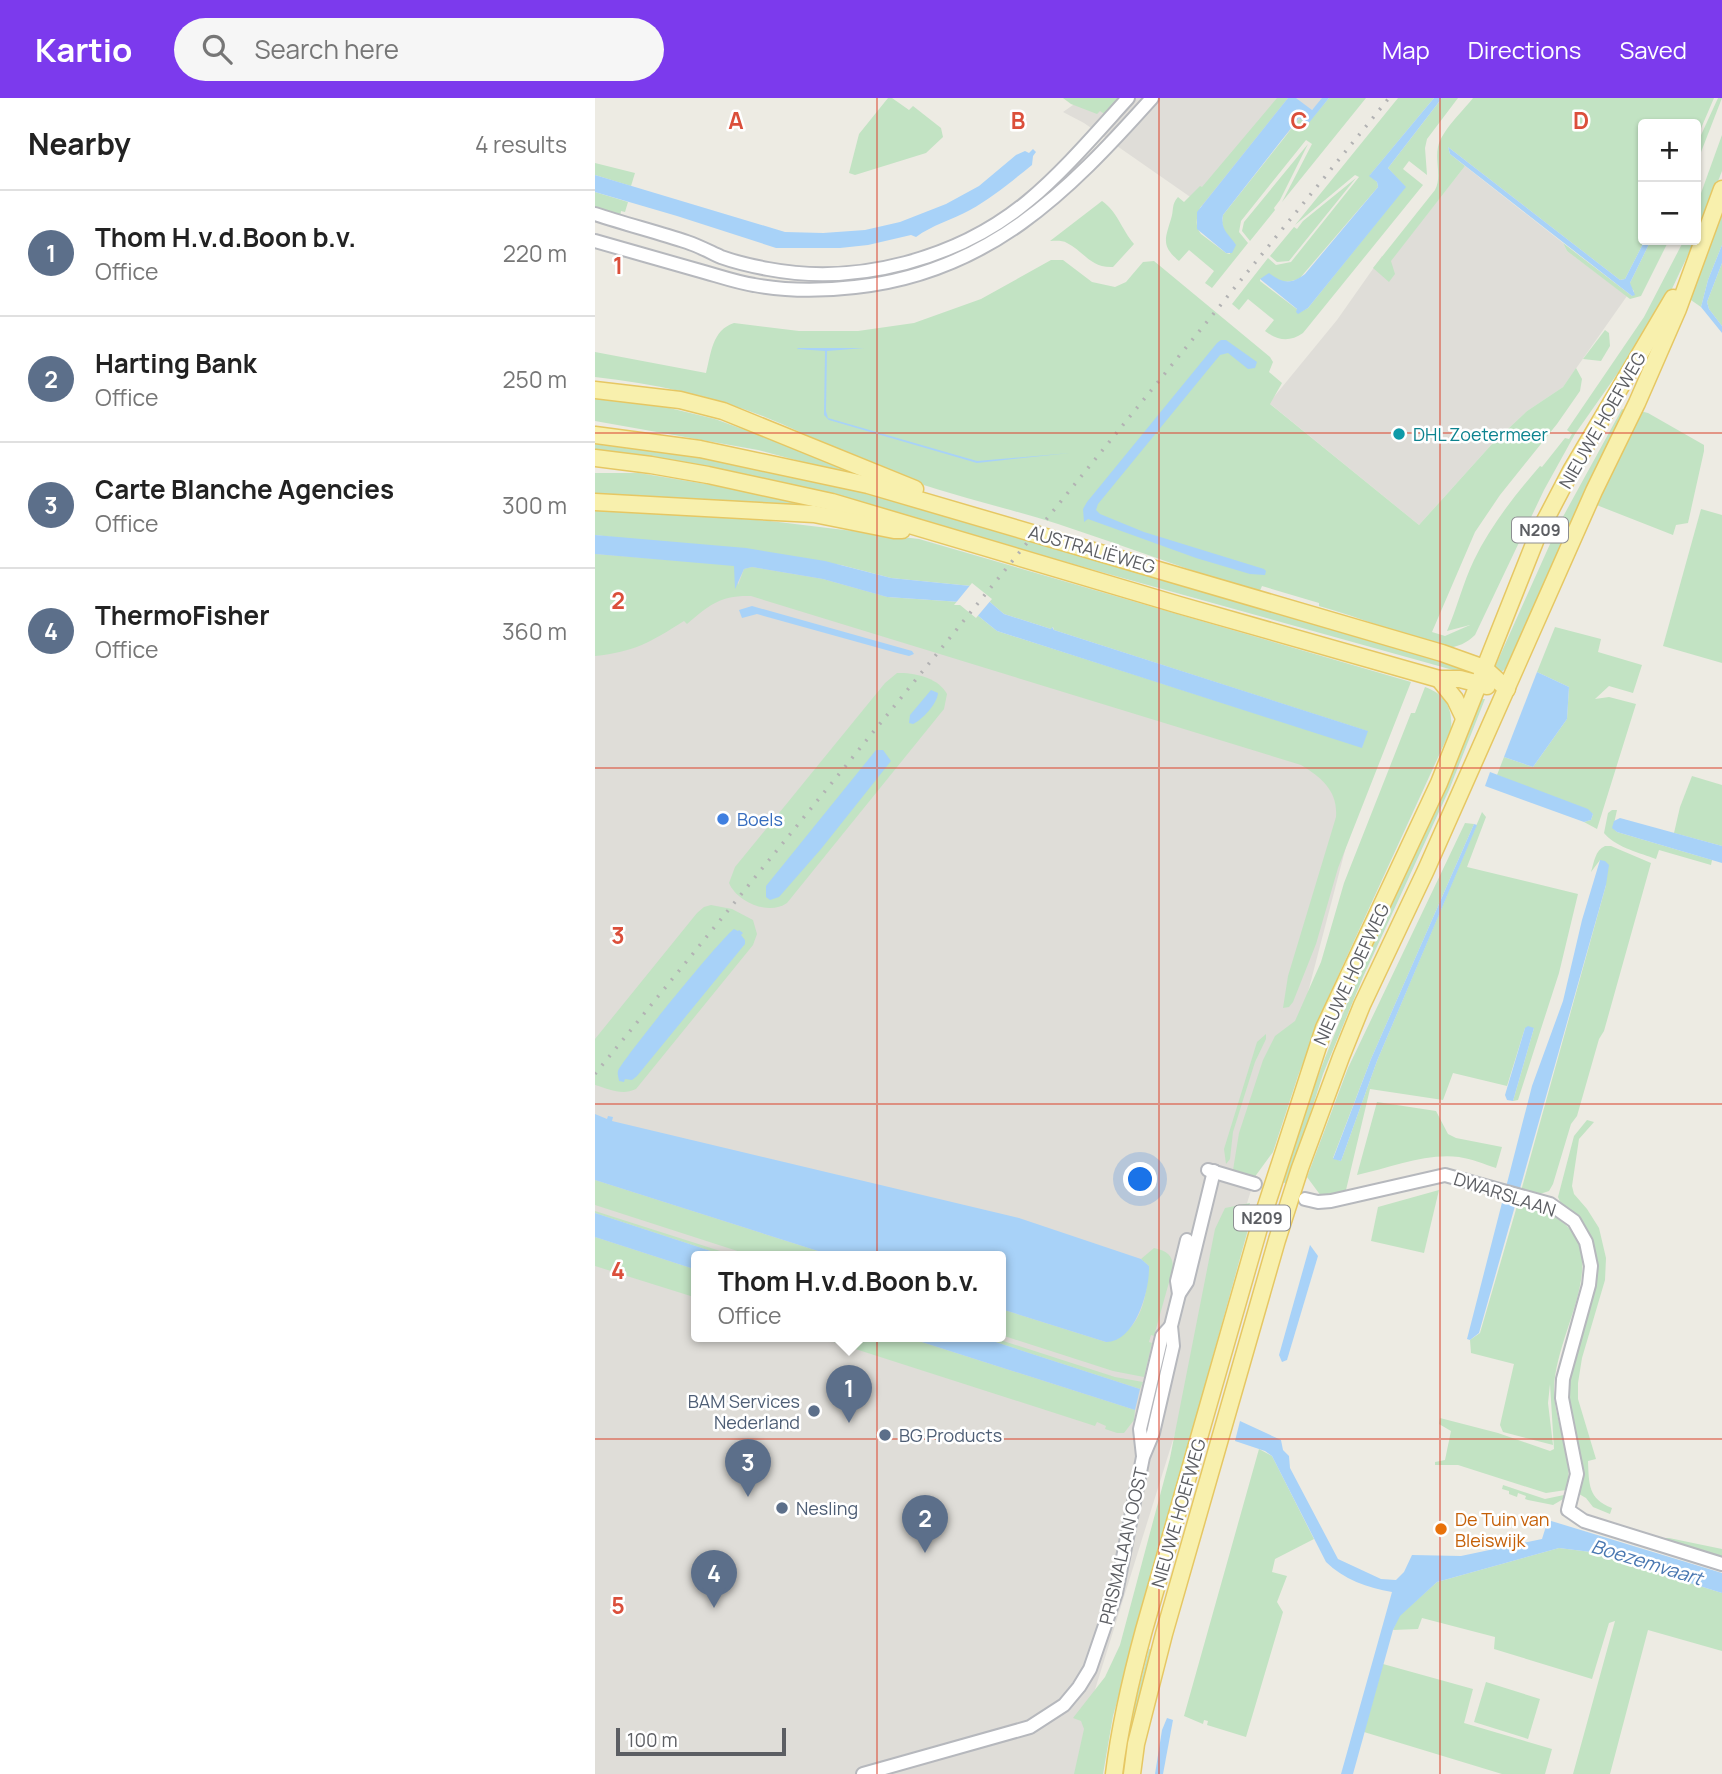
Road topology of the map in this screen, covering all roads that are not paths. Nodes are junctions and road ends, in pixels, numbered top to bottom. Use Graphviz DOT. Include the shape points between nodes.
graph roads {
  1 [pos="1128,98"];
  2 [pos="1151,98"];
  3 [pos="1722,189"];
  4 [pos="595,214"];
  5 [pos="1710,220"];
  6 [pos="595,241"];
  7 [pos="595,390"];
  8 [pos="595,435"];
  9 [pos="595,458"];
  10 [pos="595,502"];
  11 [pos="933,504"];
  12 [pos="924,528"];
  13 [pos="1484,668"];
  14 [pos="1439,679"];
  15 [pos="1478,684"];
  16 [pos="1507,689"];
  17 [pos="1464,718"];
  18 [pos="1255,1184"];
  19 [pos="1305,1199"];
  20 [pos="1722,1564"];
  21 [pos="863,1774"];
  22 [pos="1114,1774"];
  23 [pos="1132,1774"];
  1 -- 4 [label="street" via="1027,202 944,250 884,269 814,274 768,269"];
  2 -- 6 [label="street" via="1041,210 998,241 920,276 887,284 788,290 753,285"];
  3 -- 5 [label="main road, NIEUWE HOEFWEG / N209"];
  5 -- 13 [label="main road, NIEUWE HOEFWEG / N209" via="1669,305 1538,534"];
  5 -- 16 [label="main road, NIEUWE HOEFWEG / N209" via="1678,309"];
  7 -- 11 [label="main road" via="680,400 723,411 915,489"];
  8 -- 11 [label="main road, AUSTRALIËWEG" via="761,461"];
  9 -- 12 [label="main road, AUSTRALIËWEG" via="763,486"];
  10 -- 12 [label="main road" via="782,511 894,530"];
  11 -- 13 [label="main road, AUSTRALIËWEG"];
  12 -- 14 [label="main road, AUSTRALIËWEG"];
  13 -- 15 [label="main road, NIEUWE HOEFWEG / N209"];
  13 -- 16 [label="main road, AUSTRALIËWEG"];
  14 -- 15 [label="main road, AUSTRALIËWEG"];
  14 -- 17 [label="main road"];
  15 -- 16 [label="main road, AUSTRALIËWEG"];
  15 -- 17 [label="main road, NIEUWE HOEFWEG / N209"];
  16 -- 23 [label="main road, NIEUWE HOEFWEG / N209" via="1362,1005 1300,1168 1164,1634"];
  17 -- 22 [label="main road, NIEUWE HOEFWEG / N209" via="1439,783 1324,1028 1300,1094 1144,1630"];
  18 -- 21 [label="street, PRISMALAAN OOST" via="1210,1170 1187,1282 1171,1326 1161,1336 1140,1429 1143,1457 1116,1593 1090,1669 1064,1705 1030,1727"];
  19 -- 20 [label="street, DWARSLAAN" via="1331,1201 1436,1175 1502,1189 1564,1213 1580,1231 1591,1266 1563,1379 1562,1398 1577,1474 1568,1510 1584,1521"];
}
